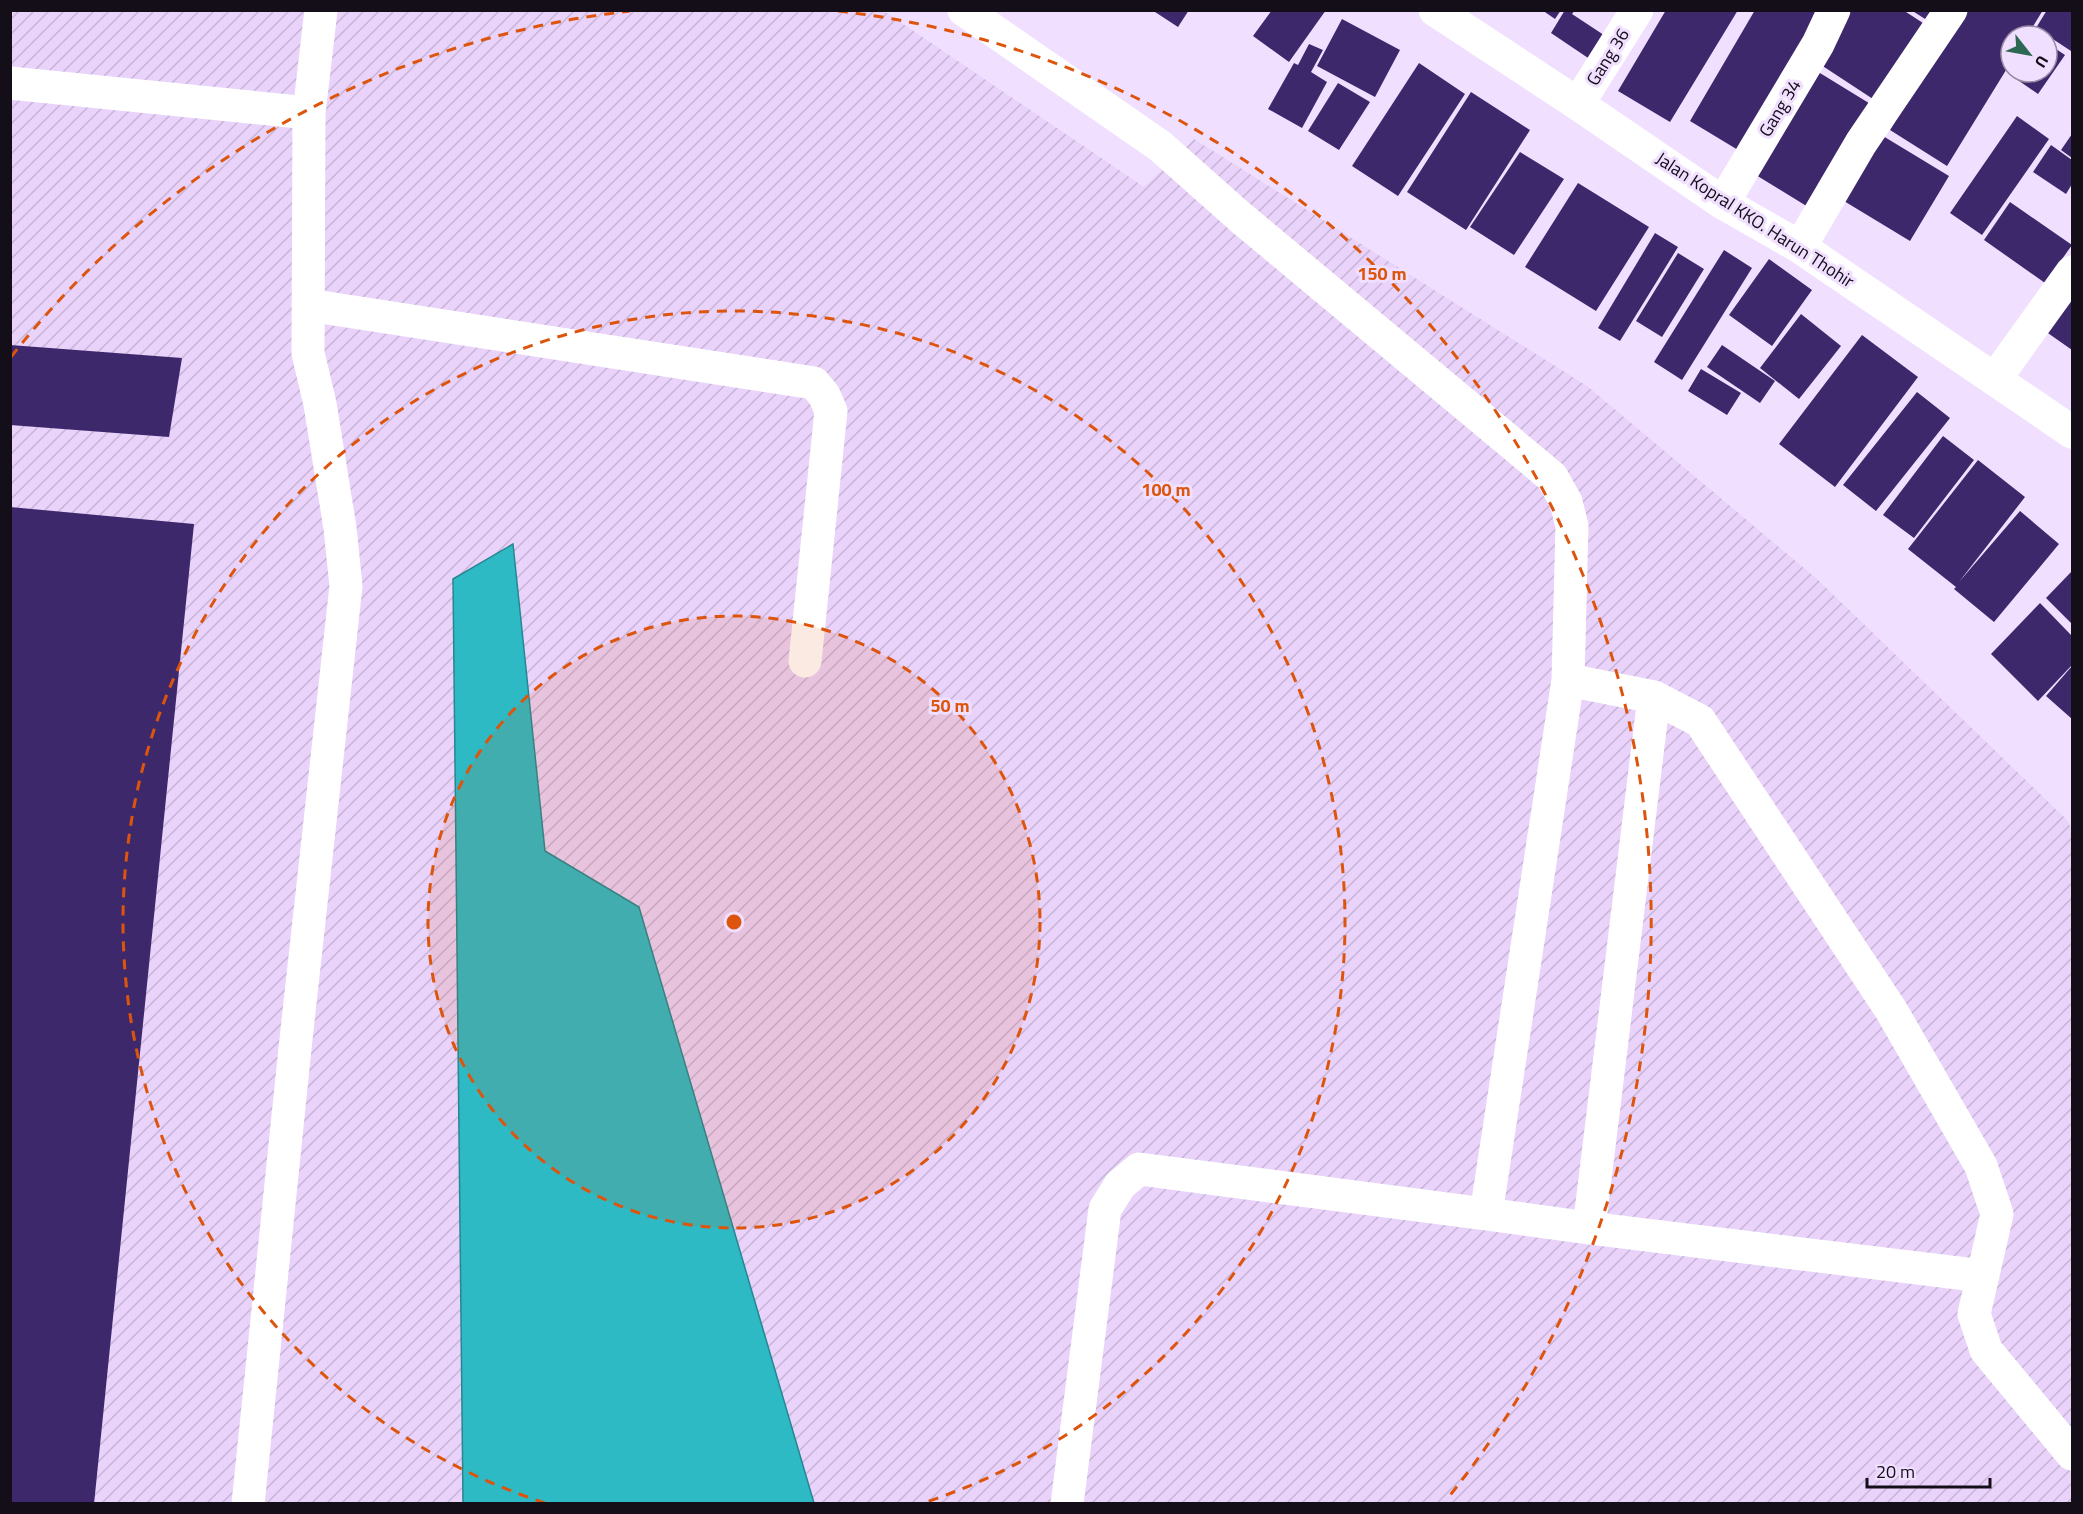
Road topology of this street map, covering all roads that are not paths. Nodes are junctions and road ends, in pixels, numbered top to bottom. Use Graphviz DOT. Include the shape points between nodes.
graph roads {
  1 [pos="321,10"];
  2 [pos="964,10"];
  3 [pos="1436,10"];
  4 [pos="1637,10"];
  5 [pos="1834,10"];
  6 [pos="1951,10"];
  7 [pos="1468,21"];
  8 [pos="10,83"];
  9 [pos="1578,104"];
  10 [pos="309,113"];
  11 [pos="1723,203"];
  12 [pos="1800,247"];
  13 [pos="2073,272"];
  14 [pos="308,305"];
  15 [pos="1995,380"];
  16 [pos="2073,432"];
  17 [pos="805,661"];
  18 [pos="1568,680"];
  19 [pos="1654,697"];
  20 [pos="1486,1214"];
  21 [pos="1589,1228"];
  22 [pos="1983,1276"];
  23 [pos="2073,1454"];
  24 [pos="249,1503"];
  25 [pos="1067,1503"];
  1 -- 10 [label="street"];
  2 -- 18 [label="street" via="1160,146 1552,477 1566,502 1572,526"];
  3 -- 7 [label="street, Jalan Kopral KKO. Harun Thohir"];
  4 -- 9 [label="street, Gang 36"];
  5 -- 11 [label="street, Gang 34" via="1818,44"];
  6 -- 12 [label="street" via="1861,143"];
  7 -- 9 [label="street, Jalan Kopral KKO. Harun Thohir"];
  8 -- 10 [label="street"];
  9 -- 11 [label="street, Jalan Kopral KKO. Harun Thohir"];
  10 -- 14 [label="street"];
  11 -- 12 [label="street, Jalan Kopral KKO. Harun Thohir"];
  12 -- 15 [label="street, Jalan Kopral KKO. Harun Thohir"];
  13 -- 15 [label="street"];
  14 -- 17 [label="street" via="814,383 831,411"];
  14 -- 24 [label="street" via="308,353 322,415 346,586"];
  15 -- 16 [label="street, Jalan Kopral KKO. Harun Thohir"];
  18 -- 19 [label="street"];
  18 -- 20 [label="street"];
  19 -- 21 [label="street"];
  19 -- 22 [label="street" via="1700,721 1891,1010 1981,1166 1997,1214"];
  20 -- 21 [label="street"];
  20 -- 25 [label="street" via="1139,1169 1120,1185 1105,1209"];
  21 -- 22 [label="street"];
  22 -- 23 [label="street" via="1974,1314 1986,1350"];
}
